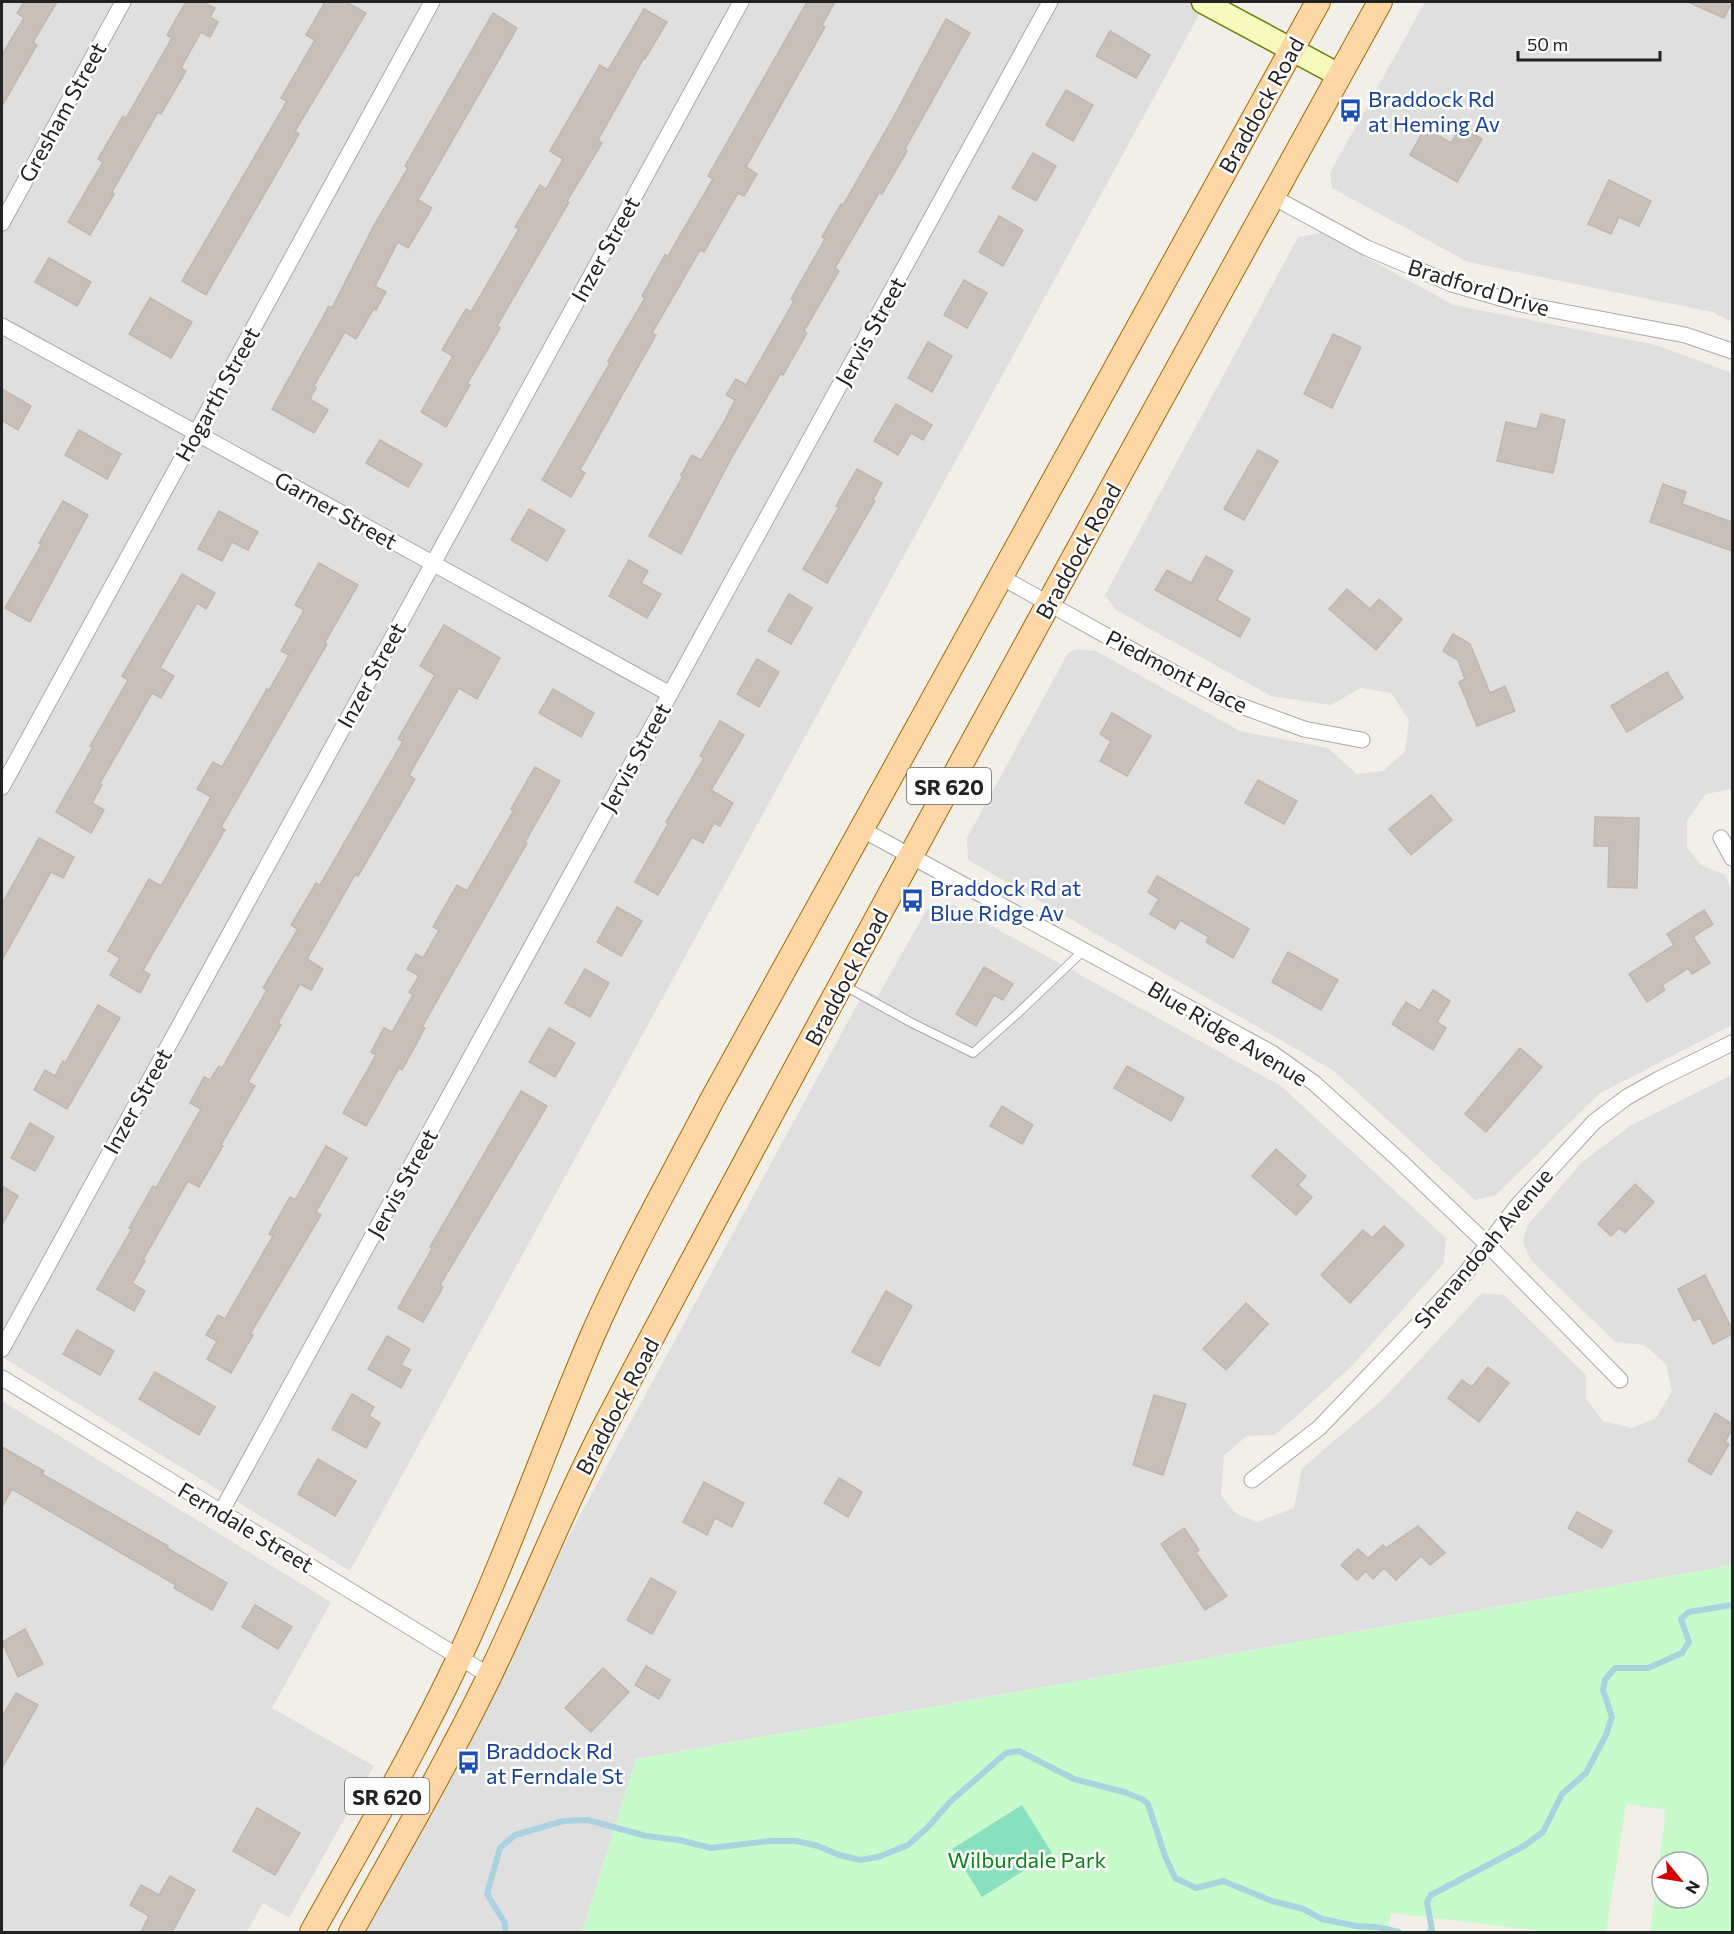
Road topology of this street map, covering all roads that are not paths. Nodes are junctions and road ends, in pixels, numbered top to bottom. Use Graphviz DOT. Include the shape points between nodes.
graph roads {
  1 [pos="123,2"];
  2 [pos="432,2"];
  3 [pos="741,2"];
  4 [pos="1050,2"];
  5 [pos="1203,2"];
  6 [pos="1318,2"];
  7 [pos="1380,2"];
  8 [pos="1292,50"];
  9 [pos="1339,75"];
  10 [pos="1273,197"];
  11 [pos="2,223"];
  12 [pos="2,326"];
  13 [pos="1732,351"];
  14 [pos="195,433"];
  15 [pos="433,563"];
  16 [pos="1001,577"];
  17 [pos="1050,603"];
  18 [pos="670,694"];
  19 [pos="1362,740"];
  20 [pos="2,787"];
  21 [pos="863,830"];
  22 [pos="1721,837"];
  23 [pos="911,856"];
  24 [pos="1732,858"];
  25 [pos="1084,950"];
  26 [pos="842,984"];
  27 [pos="1732,1043"];
  28 [pos="1488,1245"];
  29 [pos="2,1349"];
  30 [pos="2,1378"];
  31 [pos="1620,1380"];
  32 [pos="1252,1480"];
  33 [pos="221,1512"];
  34 [pos="459,1657"];
  35 [pos="490,1676"];
  36 [pos="312,1932"];
  37 [pos="351,1932"];
  1 -- 11 [label="street, Gresham Street"];
  2 -- 14 [label="street, Hogarth Street"];
  3 -- 15 [label="street, Inzer Street"];
  4 -- 18 [label="street, Jervis Street"];
  5 -- 8 [label="street"];
  6 -- 8 [label="main road, Braddock Road / SR 620"];
  7 -- 9 [label="main road, Braddock Road / SR 620"];
  8 -- 9 [label="street"];
  8 -- 16 [label="main road, Braddock Road / SR 620"];
  9 -- 10 [label="main road, Braddock Road / SR 620"];
  10 -- 13 [label="street, Bradford Drive" via="1367,248 1452,284 1521,304 1685,335"];
  10 -- 17 [label="main road, Braddock Road / SR 620"];
  12 -- 14 [label="street, Garner Street"];
  14 -- 15 [label="street, Garner Street"];
  14 -- 20 [label="street, Hogarth Street"];
  15 -- 18 [label="street, Garner Street"];
  15 -- 29 [label="street, Inzer Street"];
  16 -- 17 [label="street, Piedmont Place"];
  16 -- 21 [label="main road, Braddock Road / SR 620"];
  17 -- 19 [label="street, Piedmont Place" via="1230,702 1305,729"];
  17 -- 23 [label="main road, Braddock Road / SR 620"];
  18 -- 33 [label="street, Jervis Street"];
  21 -- 23 [label="street, Blue Ridge Avenue"];
  21 -- 34 [label="main road, Braddock Road / SR 620" via="712,1100 596,1329"];
  22 -- 24 [label="street"];
  23 -- 25 [label="street, Blue Ridge Avenue"];
  23 -- 26 [label="main road, Braddock Road / SR 620"];
  25 -- 26 [label="lane" via="973,1053"];
  25 -- 28 [label="street, Blue Ridge Avenue" via="1272,1053 1314,1083"];
  26 -- 35 [label="main road, Braddock Road / SR 620" via="604,1428 562,1512"];
  27 -- 28 [label="street, Shenandoah Avenue" via="1659,1078 1594,1122 1517,1206"];
  28 -- 31 [label="street, Blue Ridge Avenue"];
  28 -- 32 [label="street, Shenandoah Avenue" via="1434,1308 1319,1428"];
  30 -- 33 [label="street, Ferndale Street"];
  33 -- 34 [label="street, Ferndale Street"];
  34 -- 35 [label="street, Ferndale Street"];
  34 -- 36 [label="main road, Braddock Road / SR 620"];
  35 -- 37 [label="main road, Braddock Road / SR 620"];
}
